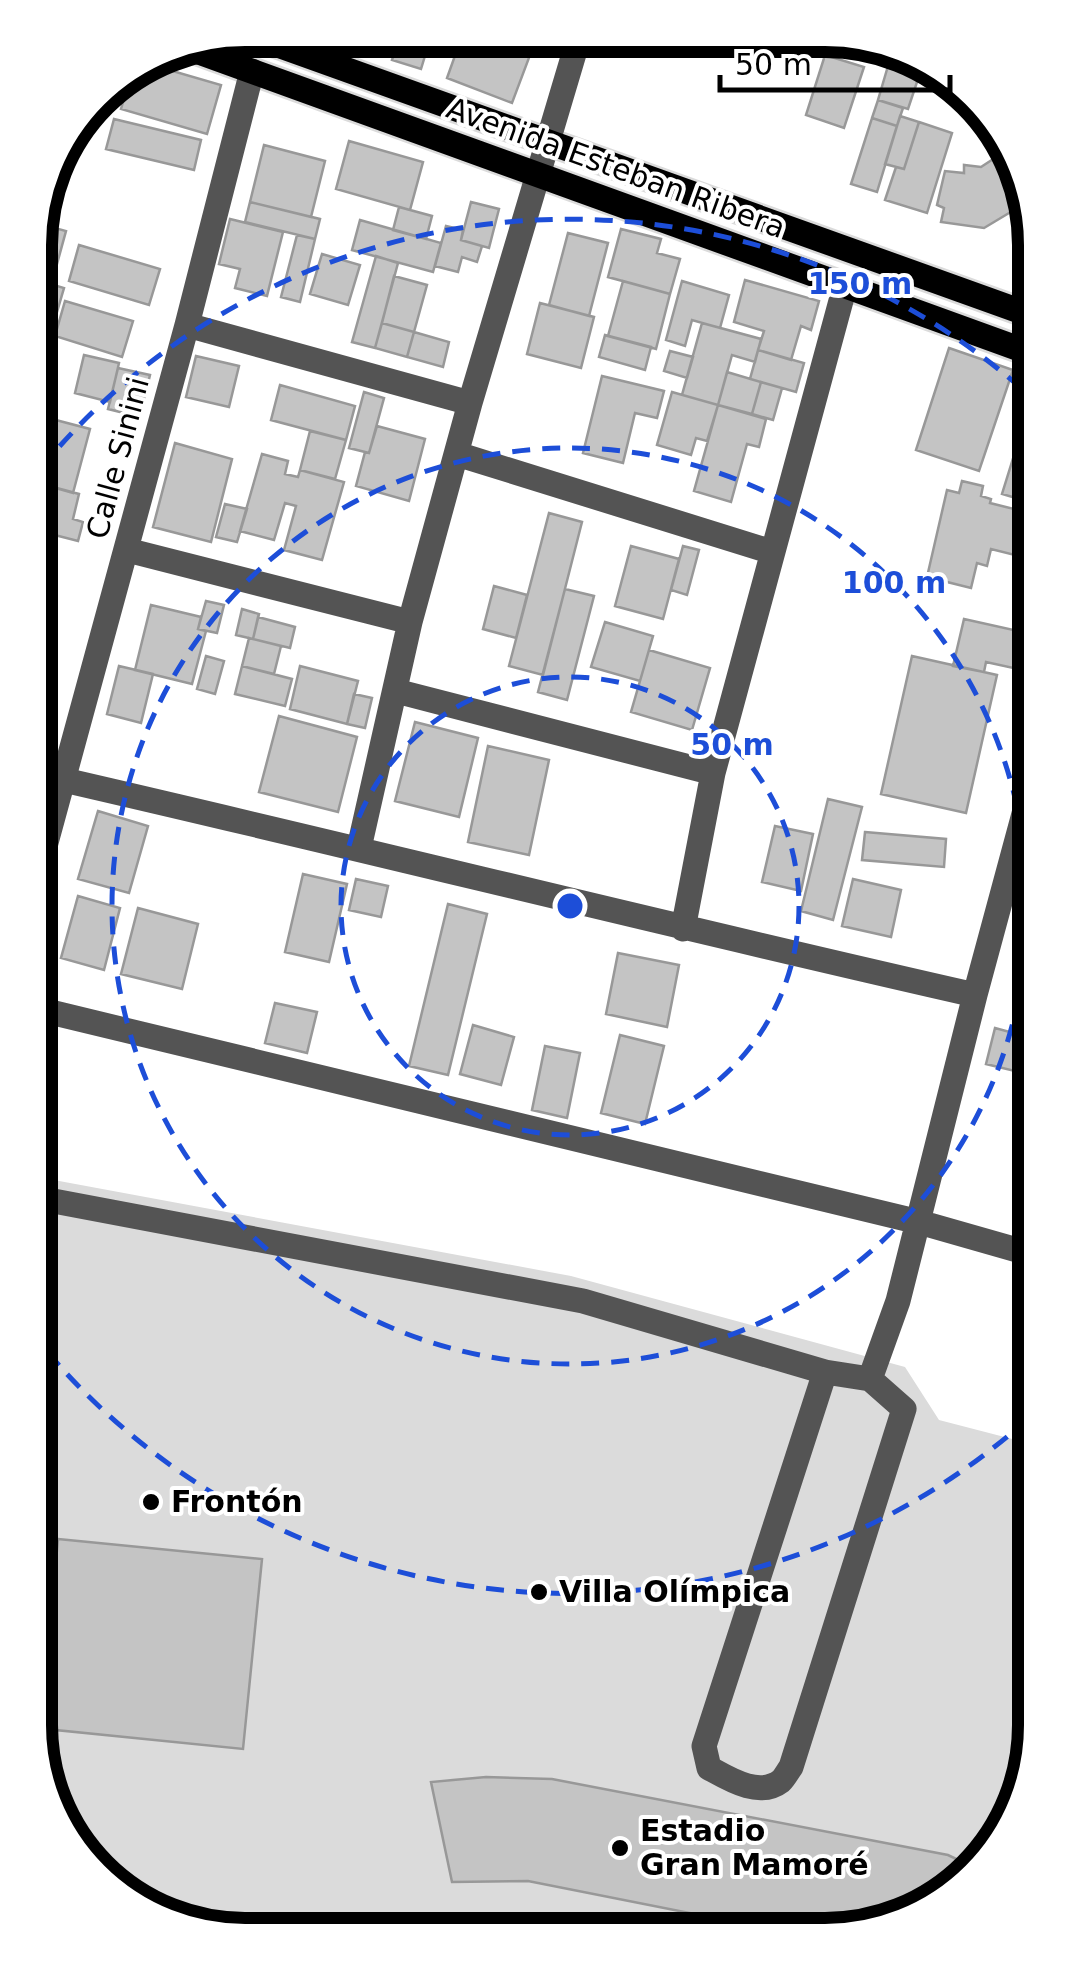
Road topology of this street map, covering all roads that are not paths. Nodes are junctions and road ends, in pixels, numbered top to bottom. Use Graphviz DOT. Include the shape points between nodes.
graph roads {
  1 [pos="573,52"];
  2 [pos="300,53"];
  3 [pos="210,56"];
  4 [pos="252,71"];
  5 [pos="547,141"];
  6 [pos="537,173"];
  7 [pos="844,286"];
  8 [pos="1018,311"];
  9 [pos="187,325"];
  10 [pos="1018,348"];
  11 [pos="470,402"];
  12 [pos="457,454"];
  13 [pos="127,550"];
  14 [pos="772,552"];
  15 [pos="410,622"];
  16 [pos="396,691"];
  17 [pos="713,772"];
  18 [pos="64,780"];
  19 [pos="52,822"];
  20 [pos="1018,837"];
  21 [pos="360,848"];
  22 [pos="682,929"];
  23 [pos="975,995"];
  24 [pos="52,1013"];
  25 [pos="52,1202"];
  26 [pos="916,1234"];
  27 [pos="1017,1252"];
  28 [pos="825,1372"];
  29 [pos="870,1380"];
  1 -- 5 [label="street"];
  2 -- 5 [label="main road, Avenida Esteban Ribera"];
  3 -- 4 [label="main road, Avenida Esteban Ribera"];
  4 -- 6 [label="main road, Avenida Esteban Ribera"];
  4 -- 9 [label="street, Calle Sinini"];
  5 -- 6 [label="street"];
  5 -- 8 [label="main road, Avenida Esteban Ribera"];
  6 -- 7 [label="main road, Avenida Esteban Ribera"];
  6 -- 11 [label="street"];
  7 -- 10 [label="main road, Avenida Esteban Ribera"];
  7 -- 14 [label="street"];
  9 -- 11 [label="street"];
  9 -- 13 [label="street, Calle Sinini"];
  11 -- 12 [label="street"];
  12 -- 14 [label="street"];
  12 -- 15 [label="street"];
  13 -- 15 [label="street"];
  13 -- 18 [label="street, Calle Sinini"];
  14 -- 17 [label="street"];
  15 -- 16 [label="street"];
  16 -- 17 [label="street"];
  16 -- 21 [label="street"];
  17 -- 22 [label="street"];
  18 -- 19 [label="street, Calle Sinini"];
  18 -- 21 [label="street"];
  20 -- 23 [label="street"];
  21 -- 22 [label="street"];
  22 -- 23 [label="street"];
  23 -- 26 [label="street"];
  24 -- 26 [label="street"];
  25 -- 28 [label="street" via="583,1301"];
  26 -- 27 [label="street"];
  26 -- 29 [label="street"];
  28 -- 29 [label="street"];
  28 -- 29 [label="street" via="704,1746 709,1768 761,1789 781,1781 791,1767 904,1408"];
}
